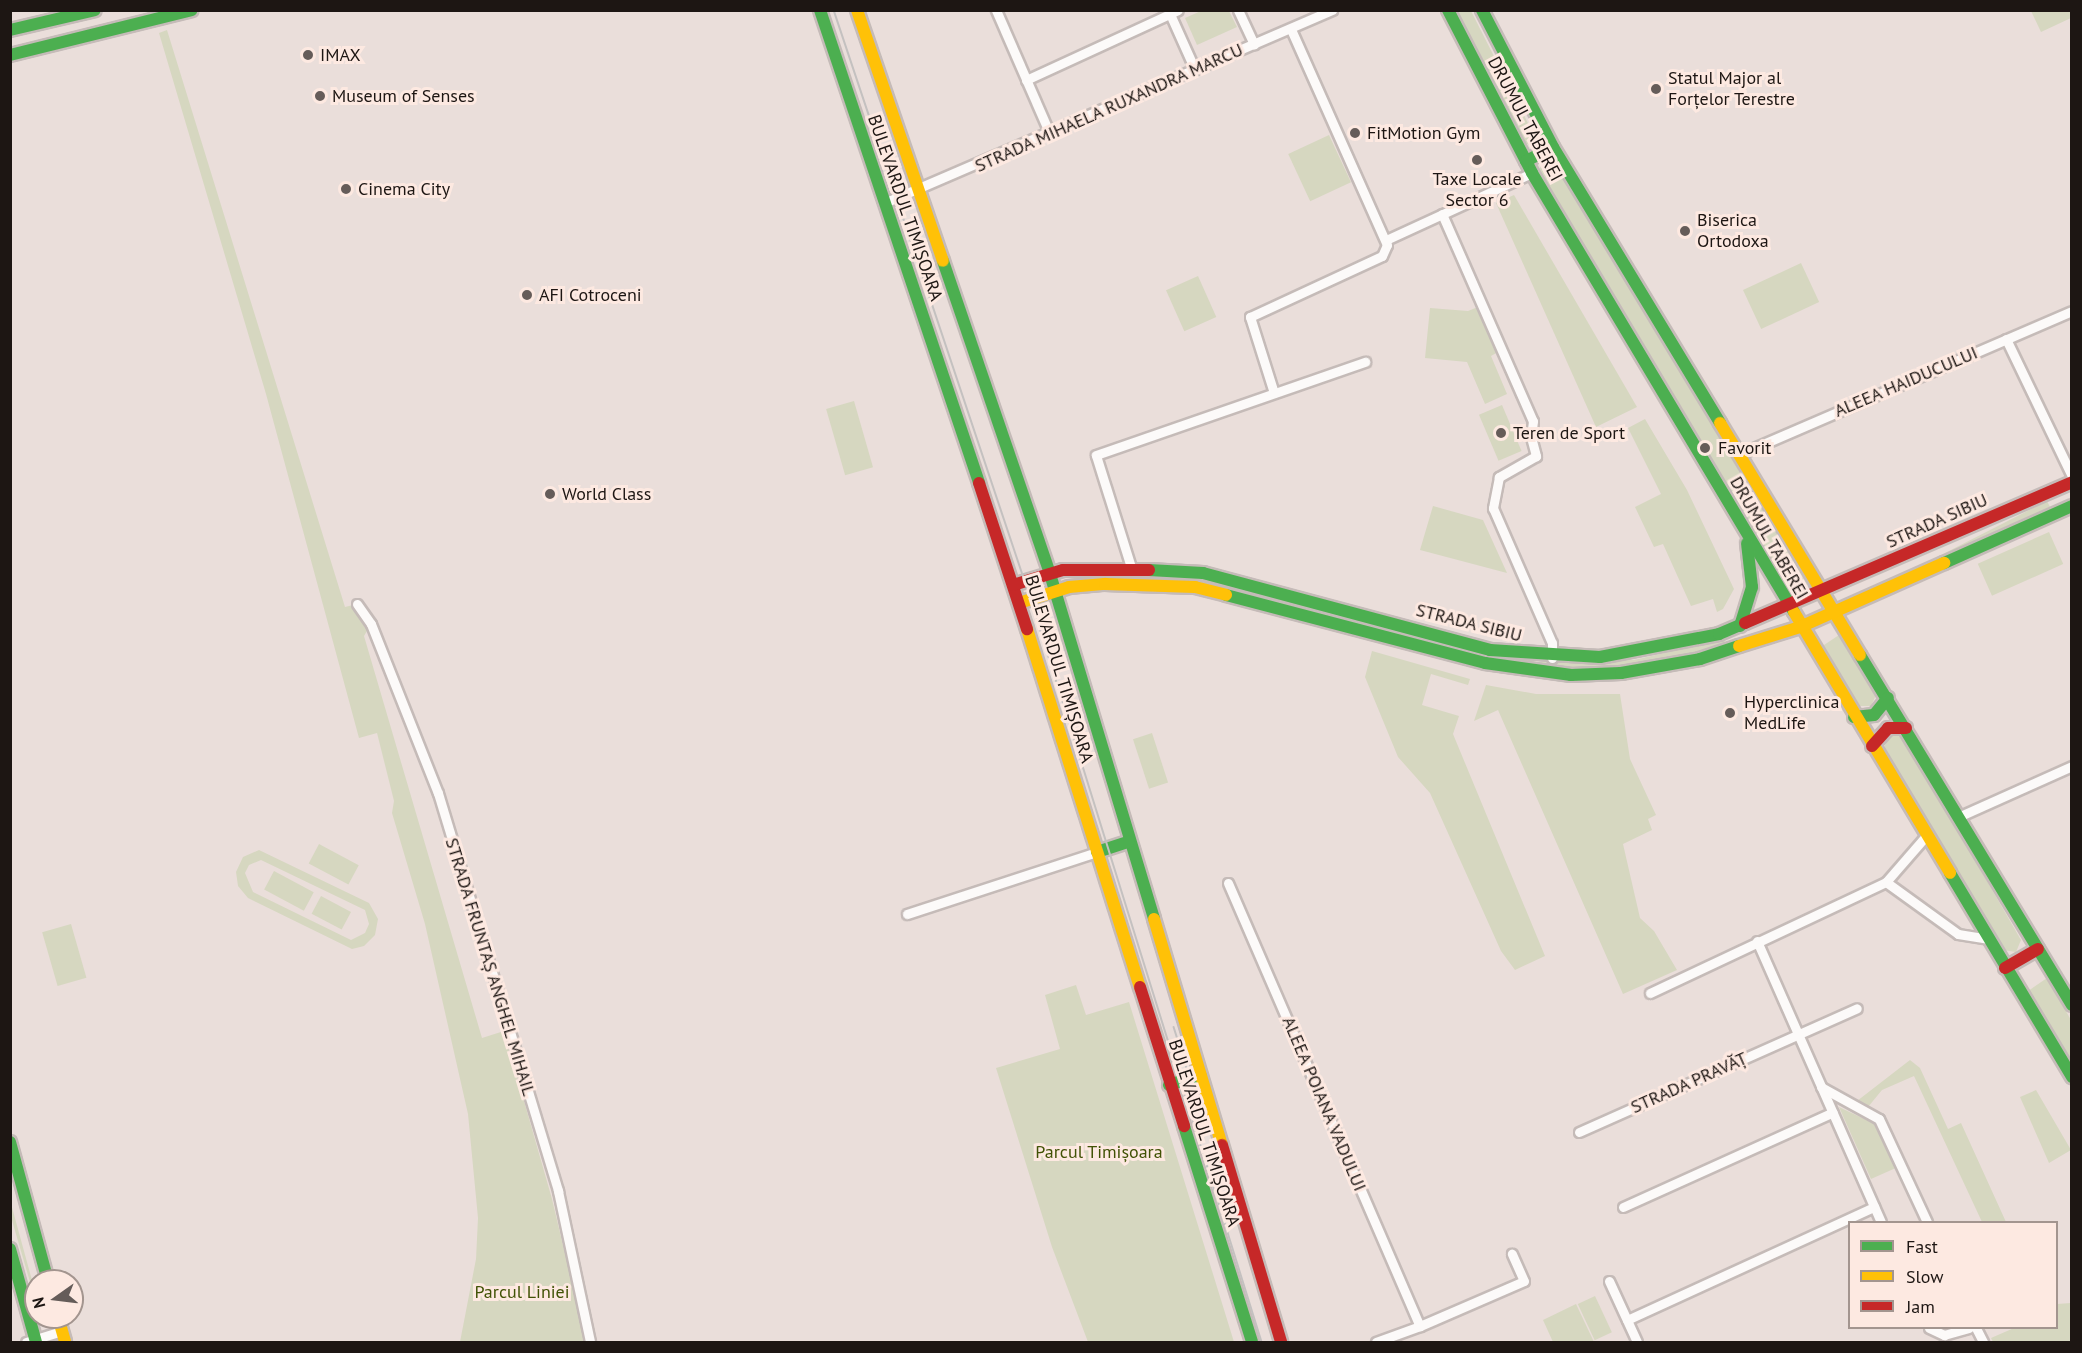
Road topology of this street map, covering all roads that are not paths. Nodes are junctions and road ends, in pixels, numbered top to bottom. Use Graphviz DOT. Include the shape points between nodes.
graph roads {
  1 [pos="95,10"];
  2 [pos="192,10"];
  3 [pos="820,10"];
  4 [pos="857,10"];
  5 [pos="996,10"];
  6 [pos="1238,10"];
  7 [pos="1332,10"];
  8 [pos="1448,10"];
  9 [pos="1482,10"];
  10 [pos="1174,12"];
  11 [pos="1291,28"];
  12 [pos="10,30"];
  13 [pos="1254,45"];
  14 [pos="10,55"];
  15 [pos="1195,70"];
  16 [pos="1026,80"];
  17 [pos="1050,134"];
  18 [pos="1553,147"];
  19 [pos="1526,161"];
  20 [pos="1532,173"];
  21 [pos="920,190"];
  22 [pos="884,202"];
  23 [pos="1442,214"];
  24 [pos="1386,240"];
  25 [pos="2072,311"];
  26 [pos="2006,339"];
  27 [pos="1365,362"];
  28 [pos="1274,393"];
  29 [pos="1740,454"];
  30 [pos="2072,476"];
  31 [pos="2072,482"];
  32 [pos="2072,506"];
  33 [pos="1745,533"];
  34 [pos="1131,567"];
  35 [pos="1050,574"];
  36 [pos="1013,585"];
  37 [pos="1824,590"];
  38 [pos="1055,592"];
  39 [pos="1019,603"];
  40 [pos="357,604"];
  41 [pos="1787,605"];
  42 [pos="1836,612"];
  43 [pos="1740,626"];
  44 [pos="1800,627"];
  45 [pos="1552,658"];
  46 [pos="1888,698"];
  47 [pos="1854,717"];
  48 [pos="1905,728"];
  49 [pos="1872,746"];
  50 [pos="2072,766"];
  51 [pos="1958,818"];
  52 [pos="1926,836"];
  53 [pos="1128,842"];
  54 [pos="1096,852"];
  55 [pos="1886,882"];
  56 [pos="1228,883"];
  57 [pos="907,914"];
  58 [pos="1988,939"];
  59 [pos="1757,941"];
  60 [pos="2038,949"];
  61 [pos="2005,968"];
  62 [pos="1650,993"];
  63 [pos="2072,1005"];
  64 [pos="1857,1008"];
  65 [pos="1798,1034"];
  66 [pos="1200,1076"];
  67 [pos="2072,1077"];
  68 [pos="1169,1085"];
  69 [pos="1821,1087"];
  70 [pos="1833,1112"];
  71 [pos="1579,1132"];
  72 [pos="10,1142"];
  73 [pos="1623,1207"];
  74 [pos="1874,1207"];
  75 [pos="1881,1221"];
  76 [pos="1927,1221"];
  77 [pos="10,1249"];
  78 [pos="1512,1254"];
  79 [pos="45,1269"];
  80 [pos="1609,1281"];
  81 [pos="1626,1320"];
  82 [pos="1420,1326"];
  83 [pos="1931,1329"];
  84 [pos="1965,1329"];
  85 [pos="64,1337"];
  86 [pos="32,1341"];
  87 [pos="590,1342"];
  88 [pos="1252,1342"];
  89 [pos="1281,1342"];
  90 [pos="1376,1342"];
  91 [pos="1636,1342"];
  1 -- 12 [label="main road"];
  2 -- 14 [label="main road"];
  3 -- 22 [label="main road, BULEVARDUL TIMIȘOARA"];
  4 -- 21 [label="main road, BULEVARDUL TIMIȘOARA"];
  5 -- 16 [label="street"];
  6 -- 13 [label="street"];
  7 -- 11 [label="street, STRADA MIHAELA RUXANDRA MARCU"];
  8 -- 19 [label="main road, DRUMUL TABEREI"];
  9 -- 18 [label="main road, DRUMUL TABEREI"];
  10 -- 15 [label="street"];
  10 -- 16 [label="street"];
  11 -- 13 [label="street, STRADA MIHAELA RUXANDRA MARCU"];
  11 -- 24 [label="street"];
  13 -- 15 [label="street, STRADA MIHAELA RUXANDRA MARCU"];
  15 -- 17 [label="street, STRADA MIHAELA RUXANDRA MARCU"];
  16 -- 17 [label="street"];
  17 -- 21 [label="street, STRADA MIHAELA RUXANDRA MARCU"];
  18 -- 19 [label="main road"];
  18 -- 29 [label="main road, DRUMUL TABEREI"];
  19 -- 20 [label="main road, DRUMUL TABEREI"];
  20 -- 23 [label="street"];
  20 -- 33 [label="main road, DRUMUL TABEREI"];
  21 -- 22 [label="street, STRADA MIHAELA RUXANDRA MARCU"];
  21 -- 35 [label="main road, BULEVARDUL TIMIȘOARA"];
  22 -- 36 [label="main road, BULEVARDUL TIMIȘOARA"];
  23 -- 24 [label="street"];
  23 -- 45 [label="street" via="1531,415 1536,456 1499,477 1493,508 1552,643"];
  24 -- 28 [label="street" via="1382,256 1250,317"];
  25 -- 26 [label="street, ALEEA HAIDUCULUI"];
  26 -- 29 [label="street, ALEEA HAIDUCULUI"];
  26 -- 30 [label="street"];
  27 -- 28 [label="street"];
  28 -- 34 [label="street" via="1096,455"];
  29 -- 37 [label="main road, DRUMUL TABEREI"];
  31 -- 37 [label="main road, STRADA SIBIU"];
  32 -- 42 [label="main road, STRADA SIBIU"];
  33 -- 41 [label="main road, DRUMUL TABEREI"];
  33 -- 43 [label="main road" via="1752,586"];
  34 -- 35 [label="main road, STRADA SIBIU"];
  34 -- 45 [label="main road, STRADA SIBIU" via="1238,580 1490,650"];
  35 -- 36 [label="main road, STRADA SIBIU"];
  35 -- 38 [label="main road, BULEVARDUL TIMIȘOARA"];
  36 -- 39 [label="main road, BULEVARDUL TIMIȘOARA"];
  37 -- 41 [label="main road, STRADA SIBIU"];
  37 -- 42 [label="main road, DRUMUL TABEREI"];
  38 -- 39 [label="main road, STRADA SIBIU"];
  38 -- 44 [label="main road, STRADA SIBIU" via="1106,584 1195,587 1485,663 1571,675 1682,663"];
  38 -- 53 [label="main road, BULEVARDUL TIMIȘOARA"];
  39 -- 54 [label="main road, BULEVARDUL TIMIȘOARA"];
  40 -- 87 [label="street, STRADA FRUNTAȘ ANGHEL MIHAIL" via="371,624 438,793 558,1191"];
  41 -- 43 [label="main road, STRADA SIBIU"];
  41 -- 44 [label="main road, DRUMUL TABEREI"];
  42 -- 44 [label="main road, STRADA SIBIU"];
  42 -- 46 [label="main road, DRUMUL TABEREI"];
  43 -- 45 [label="main road, STRADA SIBIU" via="1700,640 1626,655"];
  44 -- 47 [label="main road, DRUMUL TABEREI"];
  46 -- 47 [label="main road" via="1874,715"];
  46 -- 48 [label="main road, DRUMUL TABEREI"];
  47 -- 49 [label="main road, DRUMUL TABEREI"];
  48 -- 49 [label="main road" via="1888,728"];
  48 -- 51 [label="main road, DRUMUL TABEREI"];
  49 -- 52 [label="main road, DRUMUL TABEREI"];
  50 -- 51 [label="street"];
  51 -- 60 [label="main road, DRUMUL TABEREI"];
  52 -- 55 [label="street"];
  52 -- 58 [label="main road, DRUMUL TABEREI"];
  53 -- 54 [label="main road"];
  53 -- 66 [label="main road, BULEVARDUL TIMIȘOARA"];
  54 -- 57 [label="street"];
  54 -- 68 [label="main road, BULEVARDUL TIMIȘOARA"];
  55 -- 58 [label="street" via="1958,934"];
  55 -- 59 [label="street"];
  56 -- 82 [label="street, ALEEA POIANA VADULUI"];
  58 -- 61 [label="main road, DRUMUL TABEREI"];
  59 -- 62 [label="street"];
  59 -- 65 [label="street"];
  60 -- 61 [label="main road"];
  60 -- 63 [label="main road, DRUMUL TABEREI"];
  61 -- 67 [label="main road, DRUMUL TABEREI"];
  64 -- 65 [label="street, STRADA PRAVĂȚ"];
  65 -- 69 [label="street"];
  65 -- 71 [label="street, STRADA PRAVĂȚ"];
  66 -- 68 [label="main road"];
  66 -- 89 [label="main road, BULEVARDUL TIMIȘOARA"];
  68 -- 88 [label="main road, BULEVARDUL TIMIȘOARA"];
  69 -- 70 [label="street"];
  69 -- 76 [label="street" via="1879,1119"];
  70 -- 73 [label="street"];
  70 -- 74 [label="street"];
  72 -- 79 [label="main road"];
  74 -- 75 [label="street"];
  74 -- 81 [label="street"];
  77 -- 86 [label="main road"];
  78 -- 82 [label="street" via="1524,1281"];
  80 -- 81 [label="street"];
  81 -- 91 [label="street"];
  82 -- 90 [label="street"];
  83 -- 84 [label="street" via="1944,1335"];
  85 -- 86 [label="street"];
}
